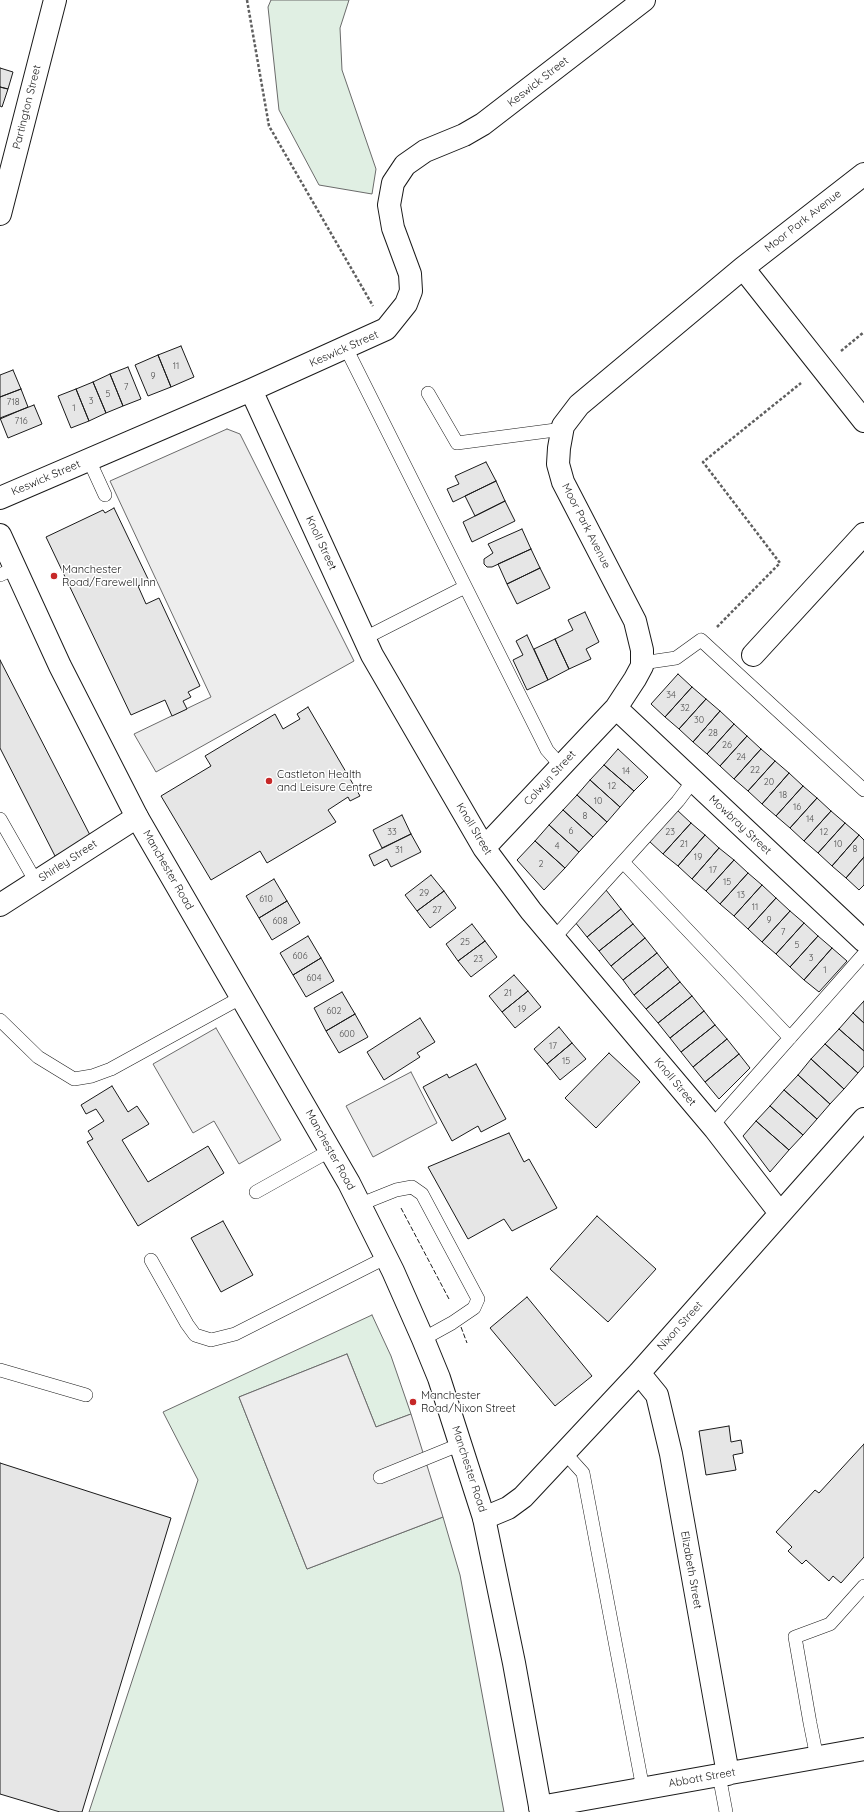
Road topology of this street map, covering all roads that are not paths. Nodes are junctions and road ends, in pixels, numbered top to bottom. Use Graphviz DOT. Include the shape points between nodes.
graph roads {
  1 [pos="55,0"];
  2 [pos="644,0"];
  3 [pos="864,174"];
  4 [pos="0,214"];
  5 [pos="743,268"];
  6 [pos="346,348"];
  7 [pos="251,390"];
  8 [pos="428,393"];
  9 [pos="864,421"];
  10 [pos="563,429"];
  11 [pos="89,460"];
  12 [pos="105,495"];
  13 [pos="0,498"];
  14 [pos="864,534"];
  15 [pos="0,535"];
  16 [pos="8,572"];
  17 [pos="466,587"];
  18 [pos="365,638"];
  19 [pos="752,655"];
  20 [pos="642,663"];
  21 [pos="616,708"];
  22 [pos="561,766"];
  23 [pos="693,781"];
  24 [pos="864,790"];
  25 [pos="137,817"];
  26 [pos="0,819"];
  27 [pos="484,848"];
  28 [pos="624,862"];
  29 [pos="36,882"];
  30 [pos="0,905"];
  31 [pos="554,938"];
  32 [pos="864,941"];
  33 [pos="864,954"];
  34 [pos="242,997"];
  35 [pos="0,1020"];
  36 [pos="790,1038"];
  37 [pos="864,1119"];
  38 [pos="712,1126"];
  39 [pos="331,1150"];
  40 [pos="256,1192"];
  41 [pos="361,1204"];
  42 [pos="780,1213"];
  43 [pos="387,1257"];
  44 [pos="151,1260"];
  45 [pos="423,1339"];
  46 [pos="0,1370"];
  47 [pos="639,1372"];
  48 [pos="86,1395"];
  49 [pos="461,1444"];
  50 [pos="565,1453"];
  51 [pos="380,1478"];
  52 [pos="484,1518"];
  53 [pos="864,1586"];
  54 [pos="864,1749"];
  55 [pos="817,1758"];
  56 [pos="723,1775"];
  57 [pos="643,1789"];
  58 [pos="540,1809"];
  59 [pos="726,1812"];
  1 -- 4 [label="street, Partington Street"];
  2 -- 6 [label="street, Keswick Street" via="483,124 464,135 425,150 406,165 393,184 389,205 393,228 410,274 411,291 406,304 386,329"];
  3 -- 5 [label="street, Moor Park Avenue"];
  5 -- 9 [label="street"];
  5 -- 10 [label="street, Moor Park Avenue" via="579,405"];
  6 -- 7 [label="street, Keswick Street"];
  6 -- 17 [label="lane"];
  7 -- 11 [label="street, Keswick Street"];
  7 -- 18 [label="street, Knoll Street"];
  8 -- 10 [label="lane" via="457,443"];
  10 -- 20 [label="street, Moor Park Avenue" via="558,448 558,464 563,482 635,621 642,650"];
  11 -- 12 [label="lane"];
  11 -- 13 [label="street, Keswick Street"];
  14 -- 19 [label="street"];
  15 -- 16 [label="street, Manchester Road"];
  16 -- 25 [label="street, Manchester Road" via="60,666"];
  17 -- 18 [label="lane"];
  17 -- 22 [label="lane" via="547,750"];
  18 -- 27 [label="street, Knoll Street" via="372,655"];
  20 -- 21 [label="street, Moor Park Avenue"];
  20 -- 24 [label="lane" via="676,658 701,640"];
  21 -- 22 [label="street, Colwyn Street"];
  21 -- 23 [label="street, Mowbray Street"];
  22 -- 27 [label="street, Colwyn Street"];
  23 -- 28 [label="lane"];
  23 -- 32 [label="street, Mowbray Street"];
  25 -- 29 [label="street, Shirley Street"];
  25 -- 34 [label="street, Manchester Road"];
  26 -- 29 [label="lane"];
  27 -- 31 [label="street, Knoll Street" via="531,912"];
  28 -- 31 [label="lane"];
  28 -- 36 [label="lane"];
  29 -- 30 [label="street, Shirley Street"];
  31 -- 38 [label="street, Knoll Street"];
  33 -- 36 [label="lane"];
  34 -- 35 [label="lane" via="111,1069 74,1079 38,1057"];
  34 -- 39 [label="street, Manchester Road"];
  36 -- 38 [label="lane"];
  37 -- 42 [label="street, Nixon Street"];
  38 -- 42 [label="street, Knoll Street"];
  39 -- 40 [label="lane"];
  39 -- 41 [label="street, Manchester Road"];
  41 -- 43 [label="street, Manchester Road"];
  41 -- 45 [label="lane" via="396,1190 412,1187 422,1194 478,1299 474,1308"];
  42 -- 47 [label="street, Nixon Street"];
  43 -- 44 [label="lane" via="235,1334 211,1340 195,1335"];
  43 -- 45 [label="street, Manchester Road"];
  45 -- 49 [label="street, Manchester Road"];
  46 -- 48 [label="lane"];
  47 -- 50 [label="street, Nixon Street"];
  47 -- 56 [label="street, Elizabeth Street" via="657,1395 671,1454"];
  49 -- 51 [label="lane"];
  49 -- 52 [label="street, Manchester Road"];
  50 -- 52 [label="street, Nixon Street" via="516,1504"];
  50 -- 57 [label="lane" via="583,1473"];
  52 -- 58 [label="street, Manchester Road" via="514,1663"];
  53 -- 55 [label="lane" via="830,1624 795,1637"];
  54 -- 55 [label="street, Abbott Street"];
  55 -- 56 [label="street, Abbott Street"];
  56 -- 57 [label="street, Abbott Street"];
  56 -- 59 [label="lane"];
  57 -- 58 [label="street, Abbott Street"];
}
